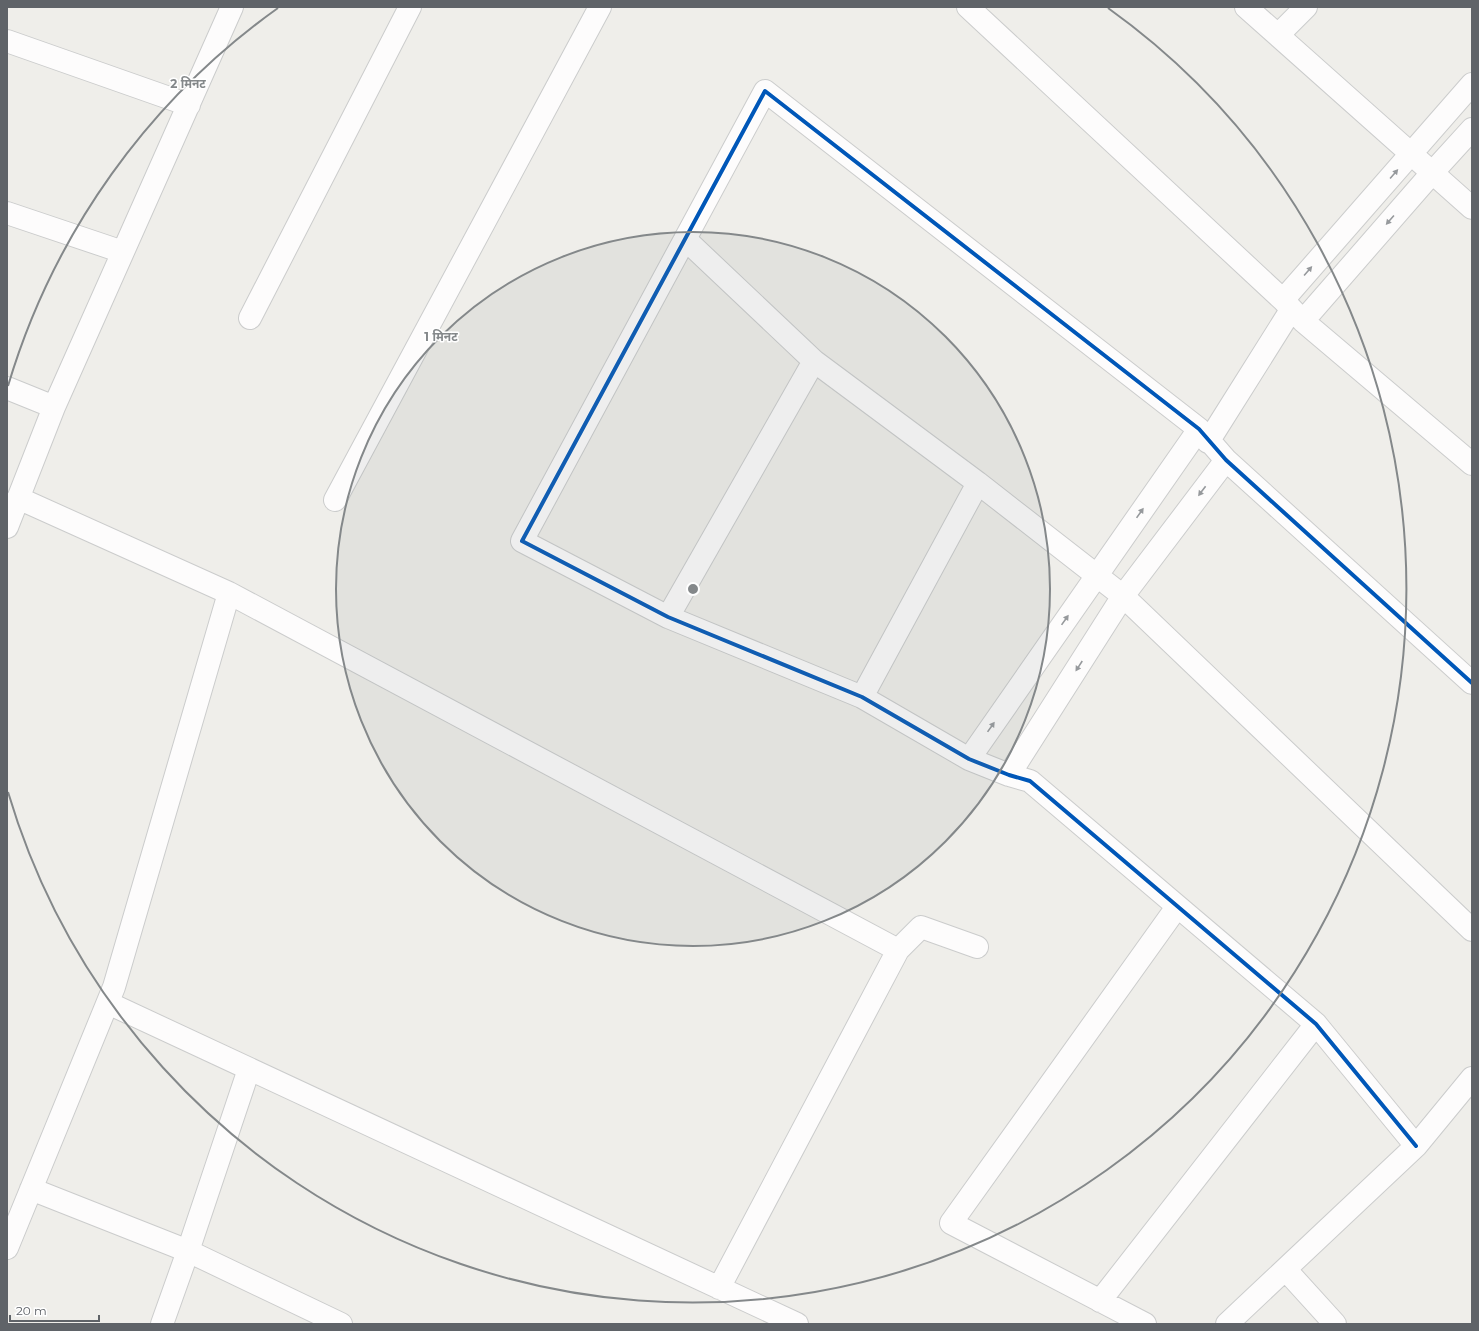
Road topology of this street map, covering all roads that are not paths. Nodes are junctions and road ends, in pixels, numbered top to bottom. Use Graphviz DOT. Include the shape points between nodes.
graph roads {
  1 [pos="232,7"];
  2 [pos="410,7"];
  3 [pos="600,7"];
  4 [pos="968,7"];
  5 [pos="1246,7"];
  6 [pos="1306,7"];
  7 [pos="1278,35"];
  8 [pos="7,41"];
  9 [pos="1472,84"];
  10 [pos="189,105"];
  11 [pos="1472,129"];
  12 [pos="1411,154"];
  13 [pos="1432,173"];
  14 [pos="1472,208"];
  15 [pos="7,213"];
  16 [pos="685,239"];
  17 [pos="123,252"];
  18 [pos="1292,310"];
  19 [pos="250,318"];
  20 [pos="814,361"];
  21 [pos="7,388"];
  22 [pos="54,407"];
  23 [pos="1204,436"];
  24 [pos="1226,460"];
  25 [pos="1472,464"];
  26 [pos="978,483"];
  27 [pos="18,498"];
  28 [pos="335,500"];
  29 [pos="7,528"];
  30 [pos="1096,576"];
  31 [pos="229,593"];
  32 [pos="1123,596"];
  33 [pos="668,617"];
  34 [pos="1472,683"];
  35 [pos="862,697"];
  36 [pos="969,758"];
  37 [pos="1009,775"];
  38 [pos="1177,907"];
  39 [pos="1472,930"];
  40 [pos="977,947"];
  41 [pos="898,950"];
  42 [pos="108,1003"];
  43 [pos="1316,1024"];
  44 [pos="249,1069"];
  45 [pos="1472,1078"];
  46 [pos="1416,1146"];
  47 [pos="31,1189"];
  48 [pos="7,1248"];
  49 [pos="188,1251"];
  50 [pos="1286,1270"];
  51 [pos="719,1288"];
  52 [pos="1100,1301"];
  53 [pos="162,1324"];
  54 [pos="341,1324"];
  55 [pos="797,1324"];
  56 [pos="1145,1324"];
  57 [pos="1227,1324"];
  58 [pos="1335,1324"];
  1 -- 10 [label="street"];
  2 -- 19 [label="street"];
  3 -- 28 [label="street"];
  4 -- 18 [label="street"];
  5 -- 7 [label="street"];
  6 -- 7 [label="street"];
  7 -- 12 [label="street"];
  8 -- 10 [label="street"];
  9 -- 12 [label="street"];
  10 -- 17 [label="street"];
  11 -- 13 [label="street"];
  12 -- 13 [label="street"];
  18 -- 12 [label="street, one-way"];
  13 -- 14 [label="street"];
  13 -- 18 [label="street, one-way"];
  15 -- 17 [label="street"];
  16 -- 20 [label="street"];
  16 -- 23 [label="street" via="765,91"];
  16 -- 33 [label="street" via="522,541"];
  17 -- 22 [label="street"];
  18 -- 23 [label="street"];
  18 -- 25 [label="street"];
  20 -- 26 [label="street"];
  20 -- 33 [label="street"];
  21 -- 22 [label="street"];
  22 -- 27 [label="street"];
  23 -- 24 [label="street"];
  30 -- 23 [label="street, one-way"];
  24 -- 32 [label="street, one-way"];
  24 -- 34 [label="street"];
  26 -- 30 [label="street"];
  26 -- 35 [label="street"];
  27 -- 29 [label="street"];
  27 -- 31 [label="street"];
  30 -- 32 [label="street"];
  36 -- 30 [label="street, one-way"];
  31 -- 41 [label="street"];
  31 -- 42 [label="street"];
  32 -- 37 [label="street, one-way"];
  32 -- 39 [label="street"];
  33 -- 35 [label="street"];
  35 -- 36 [label="street"];
  36 -- 37 [label="street"];
  37 -- 38 [label="street" via="1030,781"];
  38 -- 43 [label="street"];
  38 -- 52 [label="street" via="950,1223"];
  40 -- 41 [label="street" via="921,927"];
  41 -- 51 [label="street"];
  42 -- 44 [label="street"];
  42 -- 47 [label="street"];
  43 -- 46 [label="street"];
  43 -- 52 [label="street"];
  44 -- 49 [label="street"];
  44 -- 51 [label="street"];
  45 -- 46 [label="street"];
  46 -- 50 [label="street"];
  47 -- 48 [label="street"];
  47 -- 49 [label="street"];
  49 -- 53 [label="street"];
  49 -- 54 [label="street"];
  50 -- 57 [label="street"];
  50 -- 58 [label="street"];
  51 -- 55 [label="street"];
  52 -- 56 [label="street"];
}
